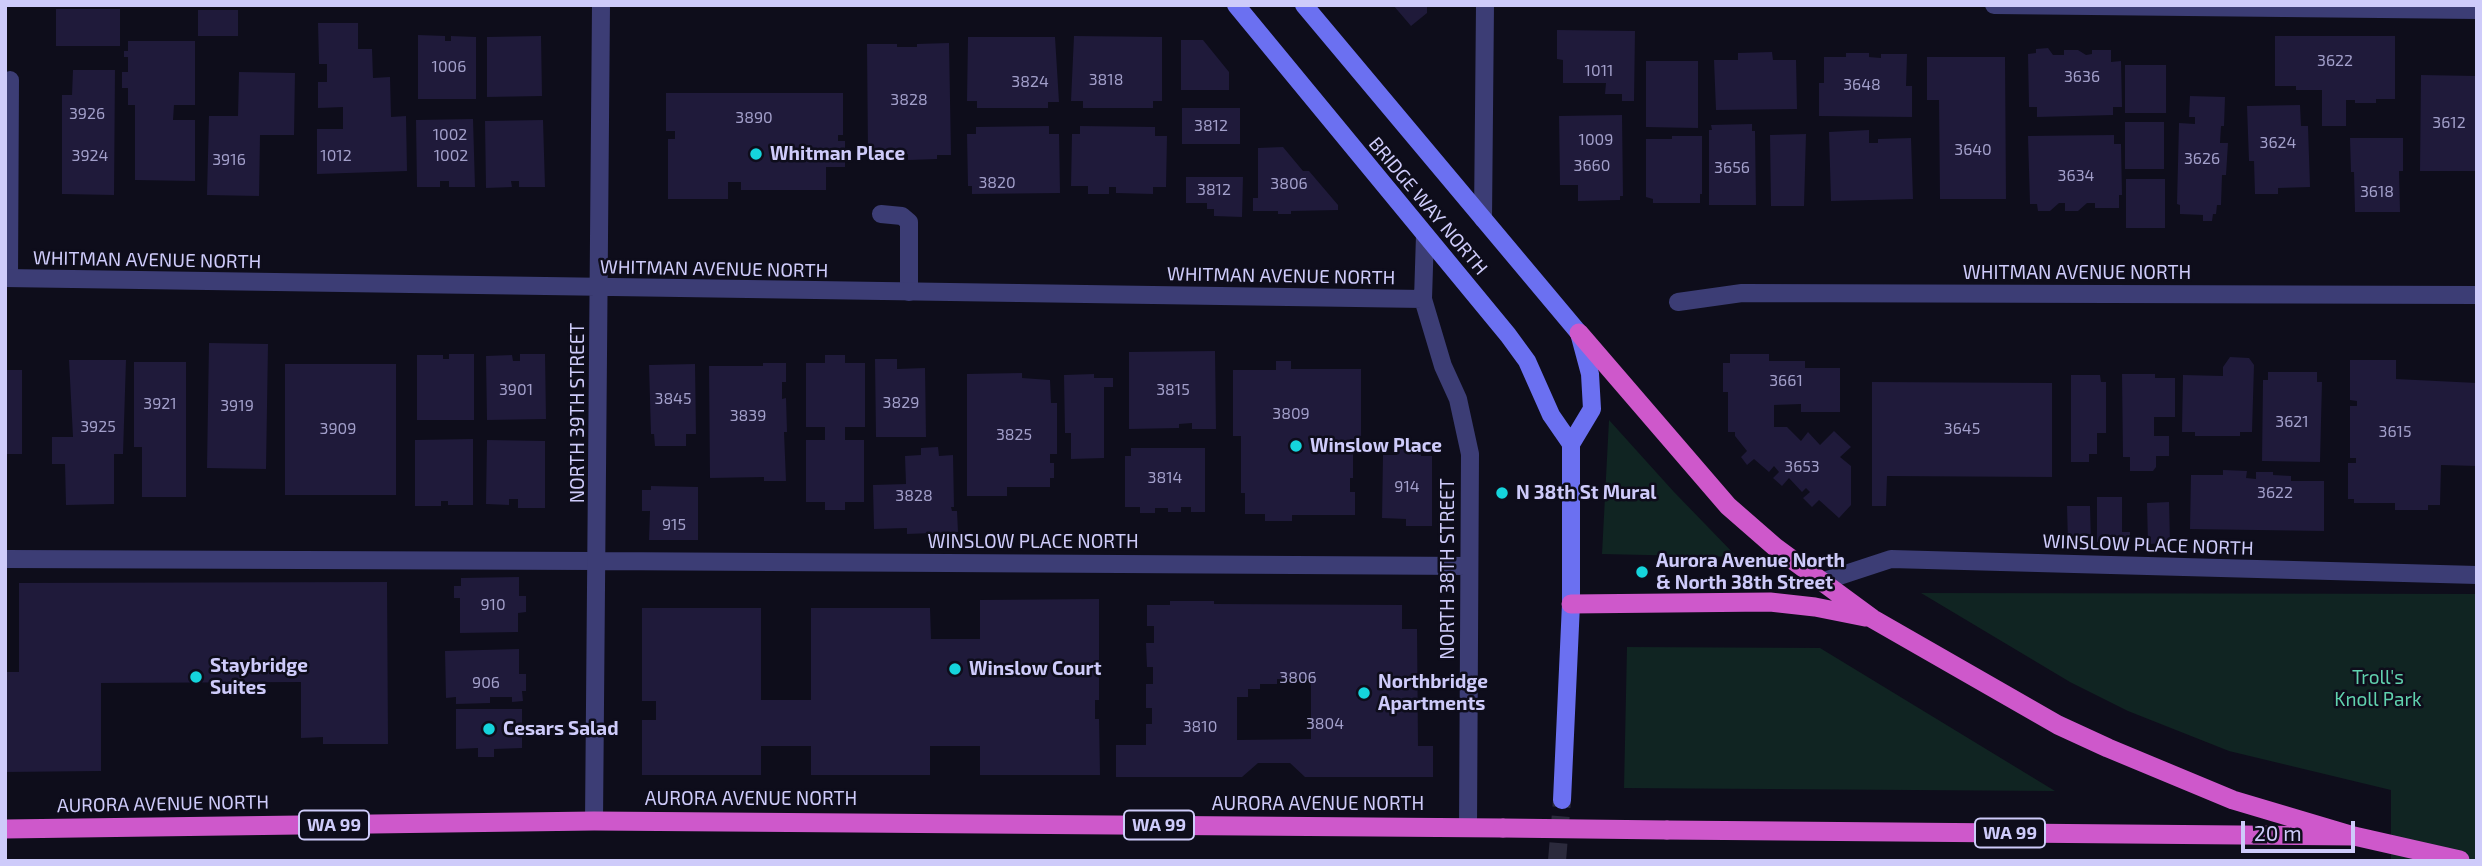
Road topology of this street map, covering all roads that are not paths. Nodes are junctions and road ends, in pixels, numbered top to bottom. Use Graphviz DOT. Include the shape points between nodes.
graph roads {
  1 [pos="601,5"];
  2 [pos="1236,5"];
  3 [pos="1304,5"];
  4 [pos="1485,5"];
  5 [pos="1994,5"];
  6 [pos="2477,10"];
  7 [pos="10,80"];
  8 [pos="881,214"];
  9 [pos="1483,219"];
  10 [pos="7,223"];
  11 [pos="1425,235"];
  12 [pos="7,278"];
  13 [pos="599,288"];
  14 [pos="909,292"];
  15 [pos="2477,295"];
  16 [pos="1423,299"];
  17 [pos="1678,302"];
  18 [pos="1579,333"];
  19 [pos="1571,444"];
  20 [pos="5,559"];
  21 [pos="597,561"];
  22 [pos="1469,566"];
  23 [pos="2477,575"];
  24 [pos="1821,582"];
  25 [pos="1571,604"];
  26 [pos="1873,619"];
  27 [pos="1562,800"];
  28 [pos="594,821"];
  29 [pos="1468,828"];
  30 [pos="5,829"];
  31 [pos="2354,836"];
  32 [pos="2477,860"];
  33 [pos="2460,861"];
  1 -- 13 [label="street, NORTH 39TH STREET"];
  2 -- 11 [label="main road, BRIDGE WAY NORTH"];
  3 -- 9 [label="main road, BRIDGE WAY NORTH"];
  4 -- 9 [label="street"];
  5 -- 6 [label="street"];
  7 -- 10 [label="street"];
  8 -- 14 [label="street" via="902,216 909,222"];
  9 -- 18 [label="main road, BRIDGE WAY NORTH"];
  10 -- 12 [label="street"];
  11 -- 16 [label="street, NORTH 38TH STREET"];
  11 -- 19 [label="main road, BRIDGE WAY NORTH" via="1527,361 1551,415"];
  12 -- 13 [label="street, WHITMAN AVENUE NORTH"];
  13 -- 14 [label="street, WHITMAN AVENUE NORTH"];
  13 -- 21 [label="street, NORTH 39TH STREET"];
  14 -- 16 [label="street, WHITMAN AVENUE NORTH"];
  15 -- 17 [label="street, WHITMAN AVENUE NORTH" via="1742,293"];
  16 -- 22 [label="street, NORTH 38TH STREET" via="1458,399 1470,454"];
  18 -- 19 [label="main road" via="1590,374 1592,409"];
  18 -- 24 [label="highway" via="1728,506"];
  19 -- 25 [label="main road"];
  20 -- 21 [label="street, WINSLOW PLACE NORTH"];
  21 -- 22 [label="street, WINSLOW PLACE NORTH"];
  21 -- 28 [label="street, NORTH 39TH STREET"];
  22 -- 29 [label="street, NORTH 38TH STREET"];
  23 -- 24 [label="street, WINSLOW PLACE NORTH" via="1891,559"];
  24 -- 26 [label="highway"];
  25 -- 26 [label="highway" via="1770,602"];
  25 -- 27 [label="main road"];
  26 -- 31 [label="highway" via="2058,725 2108,748 2233,800"];
  28 -- 29 [label="highway, AURORA AVENUE NORTH / WA 99"];
  28 -- 30 [label="highway, AURORA AVENUE NORTH / WA 99"];
  29 -- 31 [label="highway, AURORA AVENUE NORTH / WA 99, bridge"];
  31 -- 33 [label="highway, AURORA AVENUE NORTH / WA 99"];
  32 -- 33 [label="highway, AURORA AVENUE NORTH / WA 99"];
}
